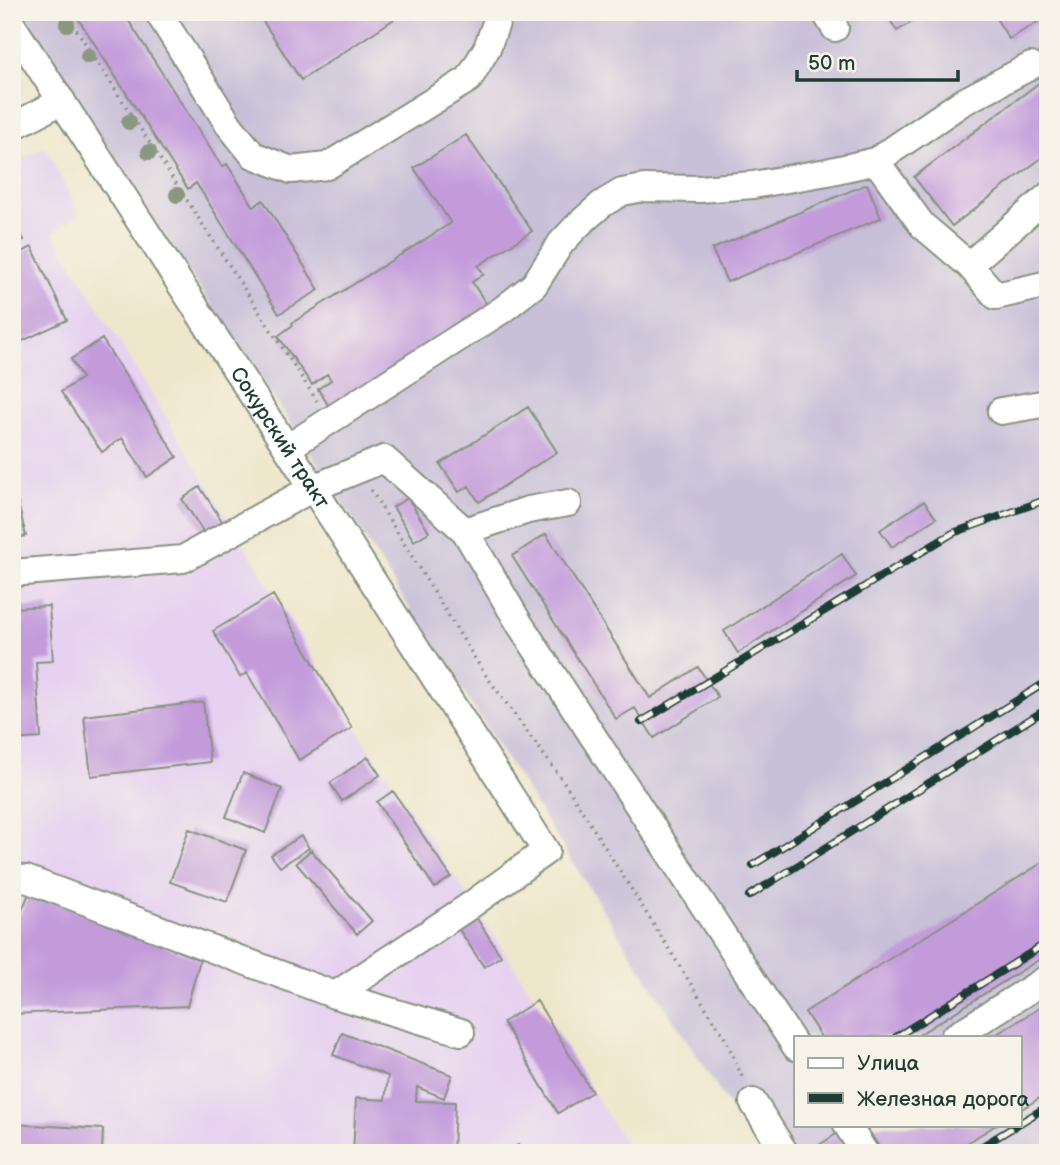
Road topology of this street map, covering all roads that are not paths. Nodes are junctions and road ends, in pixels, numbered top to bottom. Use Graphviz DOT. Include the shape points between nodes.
graph roads {
  1 [pos="158,12"];
  2 [pos="500,12"];
  3 [pos="12,26"];
  4 [pos="1031,66"];
  5 [pos="62,101"];
  6 [pos="12,127"];
  7 [pos="876,161"];
  8 [pos="1048,196"];
  9 [pos="969,265"];
  10 [pos="1048,284"];
  11 [pos="1048,402"];
  12 [pos="1002,411"];
  13 [pos="287,448"];
  14 [pos="313,488"];
  15 [pos="568,503"];
  16 [pos="465,531"];
  17 [pos="12,573"];
  18 [pos="12,878"];
  19 [pos="1048,978"];
  20 [pos="335,995"];
  21 [pos="461,1032"];
  22 [pos="956,1036"];
  23 [pos="794,1044"];
  24 [pos="753,1102"];
  25 [pos="848,1126"];
  26 [pos="785,1153"];
  27 [pos="865,1153"];
  1 -- 2 [label="street" via="253,155 291,170 327,166 468,79 487,48"];
  3 -- 5 [label="street, Сокурский тракт"];
  4 -- 7 [label="street" via="961,103"];
  5 -- 6 [label="street"];
  5 -- 13 [label="street, Сокурский тракт"];
  7 -- 9 [label="street" via="922,225"];
  7 -- 13 [label="street" via="753,185 622,192 578,225 534,285 502,310"];
  8 -- 9 [label="street"];
  9 -- 10 [label="street" via="996,296"];
  11 -- 12 [label="street"];
  13 -- 14 [label="street, Сокурский тракт"];
  14 -- 16 [label="street" via="384,459"];
  14 -- 17 [label="street" via="183,559"];
  14 -- 20 [label="street, Сокурский тракт" via="545,851"];
  15 -- 16 [label="street" via="528,509"];
  16 -- 23 [label="street" via="519,623"];
  18 -- 20 [label="street" via="26,879"];
  19 -- 22 [label="street"];
  20 -- 21 [label="street"];
  24 -- 26 [label="street"];
  25 -- 27 [label="street"];
}
